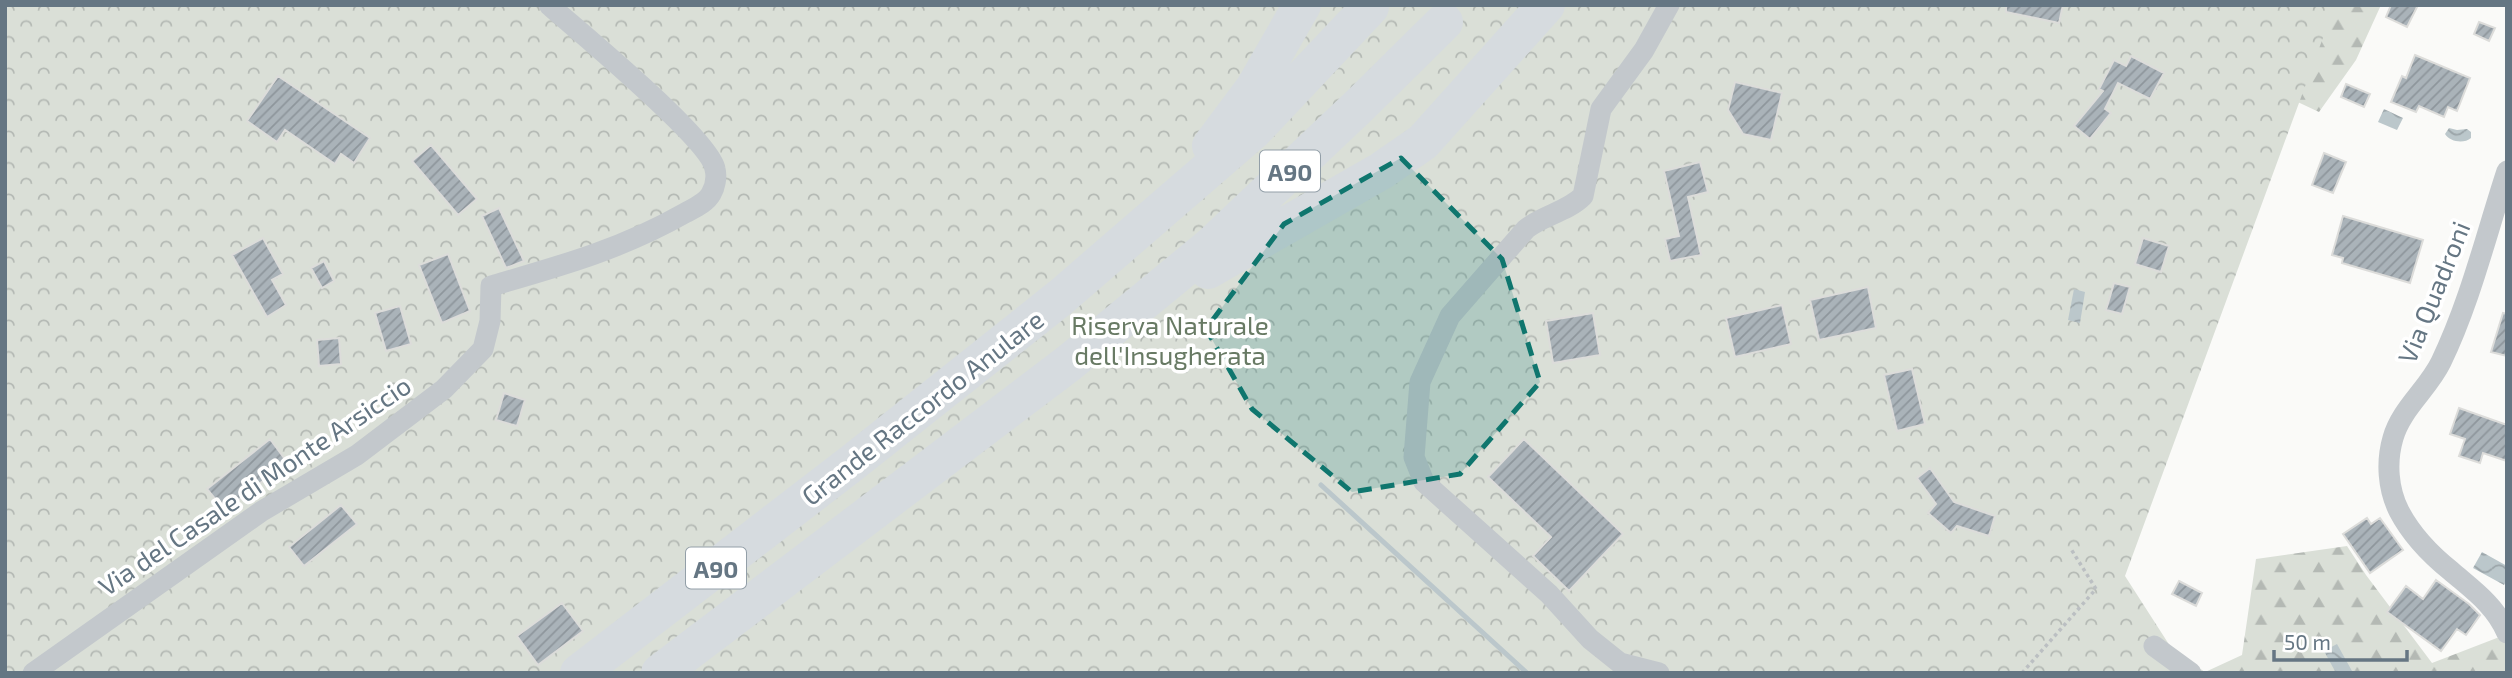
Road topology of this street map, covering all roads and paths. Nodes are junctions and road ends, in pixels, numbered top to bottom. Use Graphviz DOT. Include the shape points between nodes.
graph roads {
  1 [pos="549,5"];
  2 [pos="1302,5"];
  3 [pos="1546,5"];
  4 [pos="1669,5"];
  5 [pos="1370,8"];
  6 [pos="1444,22"];
  7 [pos="2507,171"];
  8 [pos="1163,209"];
  9 [pos="1130,314"];
  10 [pos="2071,549"];
  11 [pos="2507,633"];
  12 [pos="2154,646"];
  13 [pos="33,673"];
  14 [pos="579,673"];
  15 [pos="660,673"];
  16 [pos="1659,673"];
  17 [pos="2021,673"];
  18 [pos="2191,673"];
  1 -- 13 [label="street, Via del Casale di Monte Arsiccio" via="694,136 715,167 710,196 659,228 589,258 491,286 483,349 444,389 357,455 262,511"];
  2 -- 8 [label="highway" via="1255,87"];
  3 -- 9 [label="highway" via="1423,142 1381,171"];
  4 -- 16 [label="street" via="1644,50 1601,109 1583,196 1526,229 1450,316 1420,382 1414,457 1424,482 1549,594 1590,639 1619,663"];
  5 -- 8 [label="highway, Grande Raccordo Anulare / A90" via="1253,131"];
  6 -- 9 [label="highway, Grande Raccordo Anulare / A90" via="1221,237"];
  7 -- 11 [label="street, Via Quadroni" via="2440,364 2399,423 2389,464 2392,493 2408,526 2442,564 2485,600"];
  8 -- 14 [label="highway, Grande Raccordo Anulare / A90" via="1061,297"];
  9 -- 15 [label="highway, Grande Raccordo Anulare / A90"];
  10 -- 17 [label="path" via="2096,589"];
  12 -- 18 [label="street"];
}
